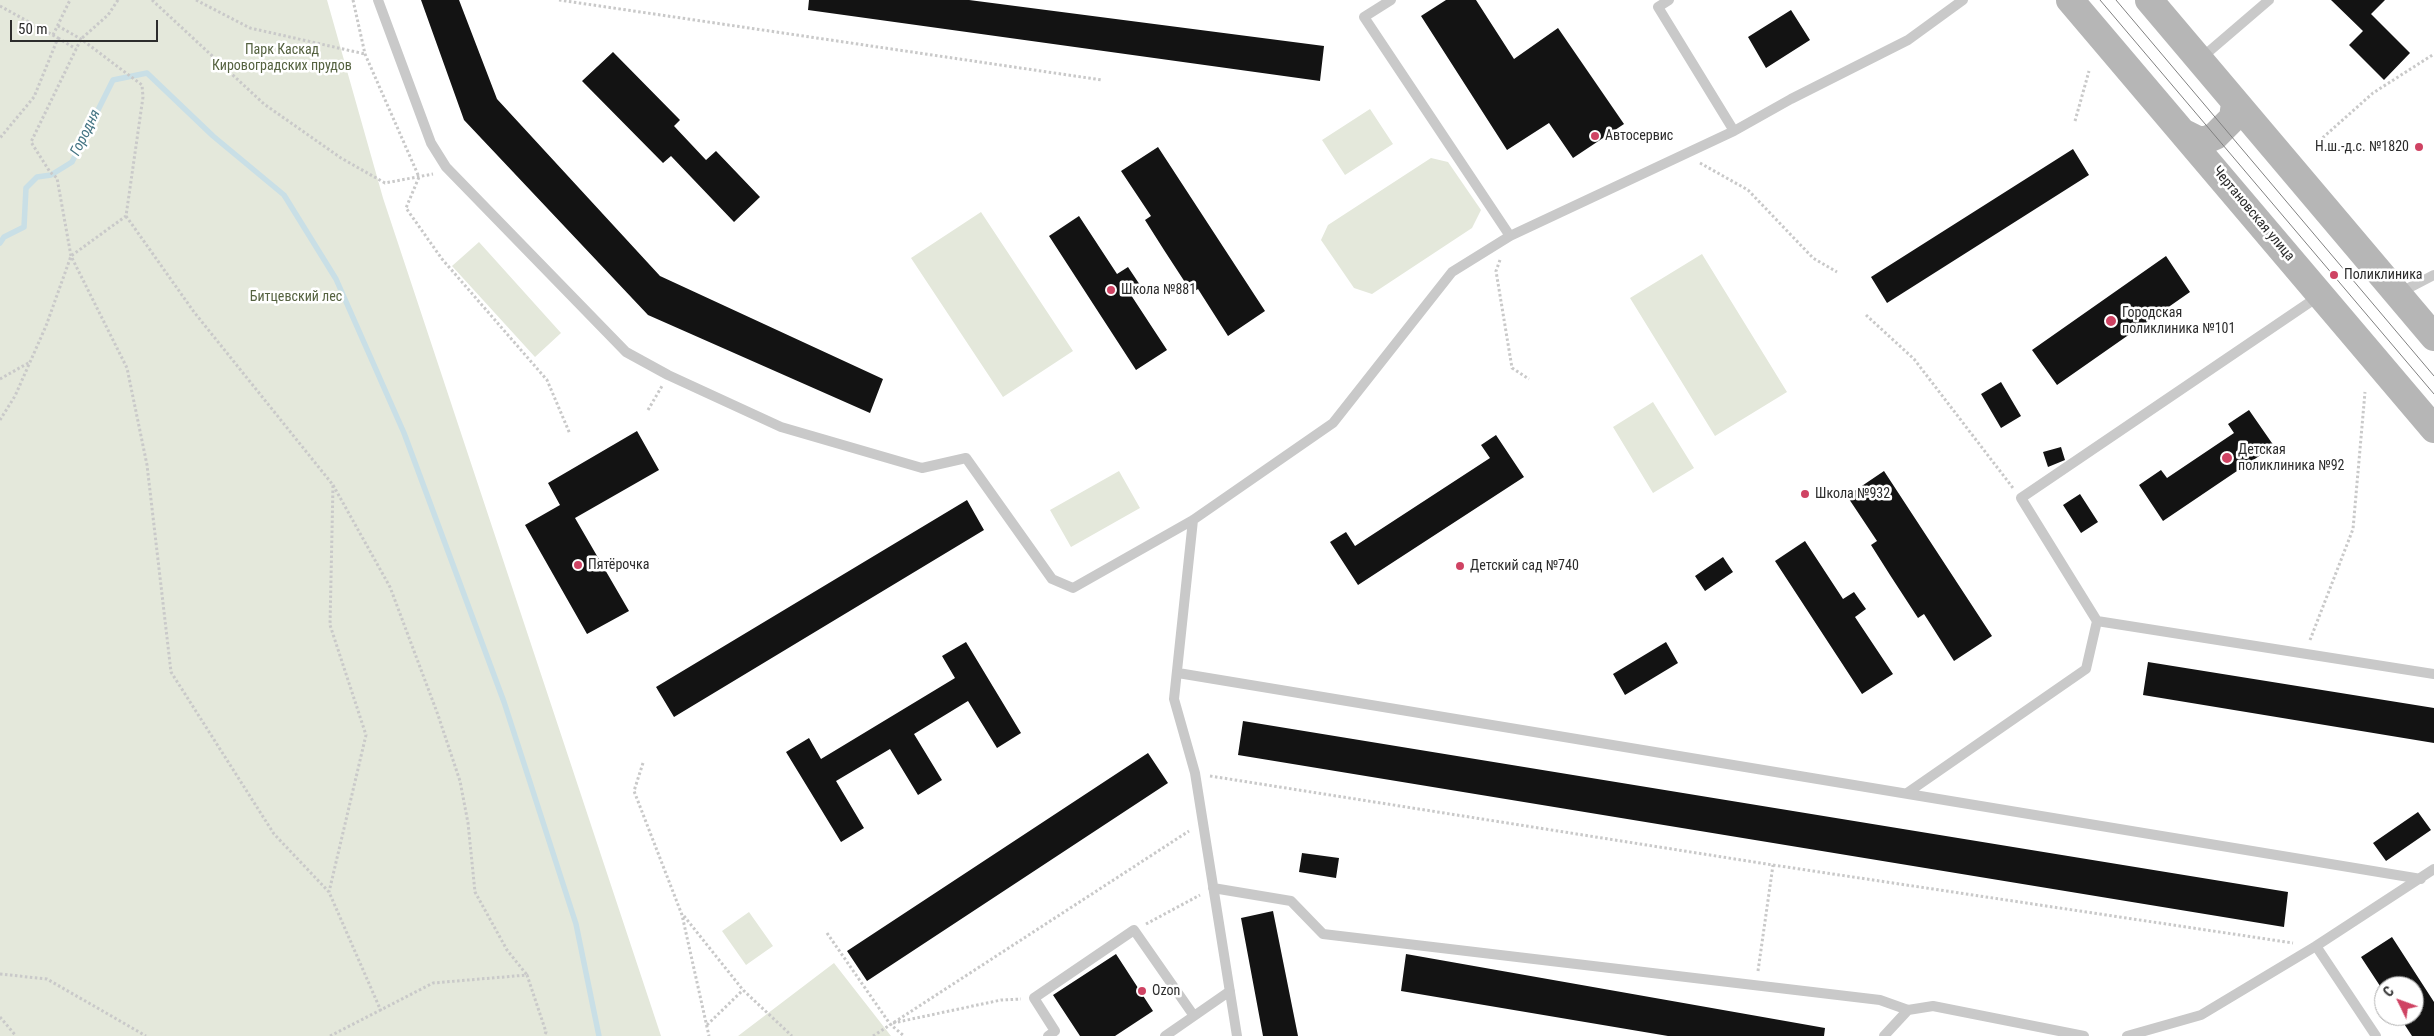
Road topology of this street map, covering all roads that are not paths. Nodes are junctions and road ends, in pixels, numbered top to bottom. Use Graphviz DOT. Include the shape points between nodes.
graph roads {
  1 [pos="378,0"];
  2 [pos="1391,0"];
  3 [pos="1669,0"];
  4 [pos="1963,0"];
  5 [pos="2070,0"];
  6 [pos="2149,0"];
  7 [pos="2269,0"];
  8 [pos="2199,60"];
  9 [pos="2235,103"];
  10 [pos="1734,132"];
  11 [pos="2184,133"];
  12 [pos="1510,236"];
  13 [pos="2434,275"];
  14 [pos="2397,294"];
  15 [pos="2321,295"];
  16 [pos="2434,336"];
  17 [pos="2434,429"];
  18 [pos="1193,520"];
  19 [pos="2097,622"];
  20 [pos="1178,673"];
  21 [pos="2434,674"];
  22 [pos="1907,793"];
  23 [pos="2434,869"];
  24 [pos="2421,879"];
  25 [pos="1213,888"];
  26 [pos="2316,946"];
  27 [pos="1230,991"];
  28 [pos="1908,1010"];
  29 [pos="1194,1016"];
  30 [pos="1048,1036"];
  31 [pos="1165,1036"];
  32 [pos="1237,1036"];
  33 [pos="1884,1036"];
  34 [pos="2084,1036"];
  35 [pos="2127,1036"];
  36 [pos="2376,1036"];
  1 -- 18 [label="lane" via="431,143 446,167 626,352 781,427 922,468 966,458 1052,579 1073,588"];
  2 -- 12 [label="lane" via="1364,17"];
  3 -- 10 [label="lane" via="1658,7"];
  4 -- 10 [label="lane" via="1908,40"];
  5 -- 11 [label="main road, Чертановская улица"];
  6 -- 8 [label="main road"];
  7 -- 8 [label="lane"];
  8 -- 9 [label="main road"];
  9 -- 11 [label="main road" via="2233,118 2215,136 2198,140"];
  9 -- 14 [label="main road"];
  10 -- 12 [label="lane"];
  11 -- 15 [label="main road, Чертановская улица"];
  12 -- 18 [label="lane" via="1452,272 1333,423"];
  13 -- 14 [label="lane"];
  14 -- 16 [label="main road"];
  15 -- 17 [label="main road, Чертановская улица"];
  15 -- 19 [label="lane" via="2020,498"];
  18 -- 20 [label="lane"];
  19 -- 21 [label="lane"];
  19 -- 22 [label="lane" via="2086,669"];
  20 -- 22 [label="lane"];
  20 -- 25 [label="lane" via="1174,699 1195,773"];
  22 -- 24 [label="lane"];
  23 -- 24 [label="lane"];
  24 -- 26 [label="lane"];
  25 -- 27 [label="lane"];
  25 -- 28 [label="lane" via="1292,901 1324,934 1880,1000"];
  26 -- 35 [label="lane" via="2201,1015"];
  26 -- 36 [label="lane"];
  27 -- 29 [label="lane"];
  27 -- 32 [label="lane"];
  28 -- 33 [label="lane"];
  28 -- 34 [label="lane" via="1933,1006"];
  29 -- 30 [label="lane" via="1134,930 1034,998 1055,1031"];
  29 -- 31 [label="lane"];
}
